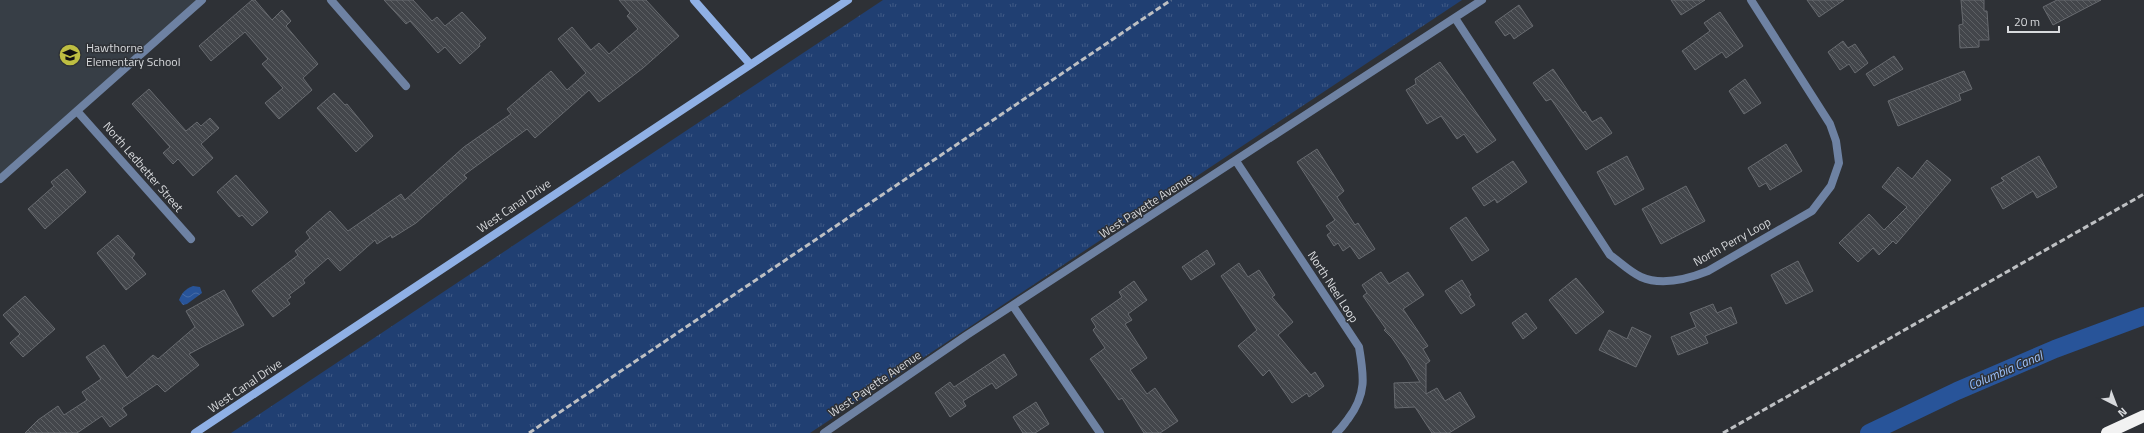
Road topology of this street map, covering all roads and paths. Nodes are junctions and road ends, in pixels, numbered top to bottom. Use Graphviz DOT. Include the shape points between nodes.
graph roads {
  1 [pos="202,0"];
  2 [pos="330,0"];
  3 [pos="694,0"];
  4 [pos="848,0"];
  5 [pos="1482,0"];
  6 [pos="1751,0"];
  7 [pos="1455,18"];
  8 [pos="750,64"];
  9 [pos="406,86"];
  10 [pos="78,111"];
  11 [pos="1236,161"];
  12 [pos="0,180"];
  13 [pos="191,239"];
  14 [pos="1013,306"];
  15 [pos="2144,416"];
  16 [pos="195,433"];
  17 [pos="824,433"];
  18 [pos="1100,433"];
  19 [pos="1336,433"];
  20 [pos="2107,433"];
  1 -- 10 [label="street"];
  2 -- 9 [label="street"];
  3 -- 8 [label="street"];
  4 -- 8 [label="street, West Canal Drive"];
  5 -- 7 [label="street, West Payette Avenue"];
  6 -- 7 [label="street, North Perry Loop" via="1830,124 1836,141 1839,163 1831,186 1812,211 1708,271 1690,278 1662,281 1642,277 1610,255"];
  7 -- 11 [label="street, West Payette Avenue"];
  8 -- 16 [label="street, West Canal Drive"];
  10 -- 12 [label="street"];
  10 -- 13 [label="street, North Ledbetter Street"];
  11 -- 14 [label="street, West Payette Avenue"];
  11 -- 19 [label="street, North Neel Loop" via="1358,347 1363,383 1361,397 1354,412"];
  14 -- 17 [label="street, West Payette Avenue"];
  14 -- 18 [label="street"];
  15 -- 20 [label="highway"];
}
